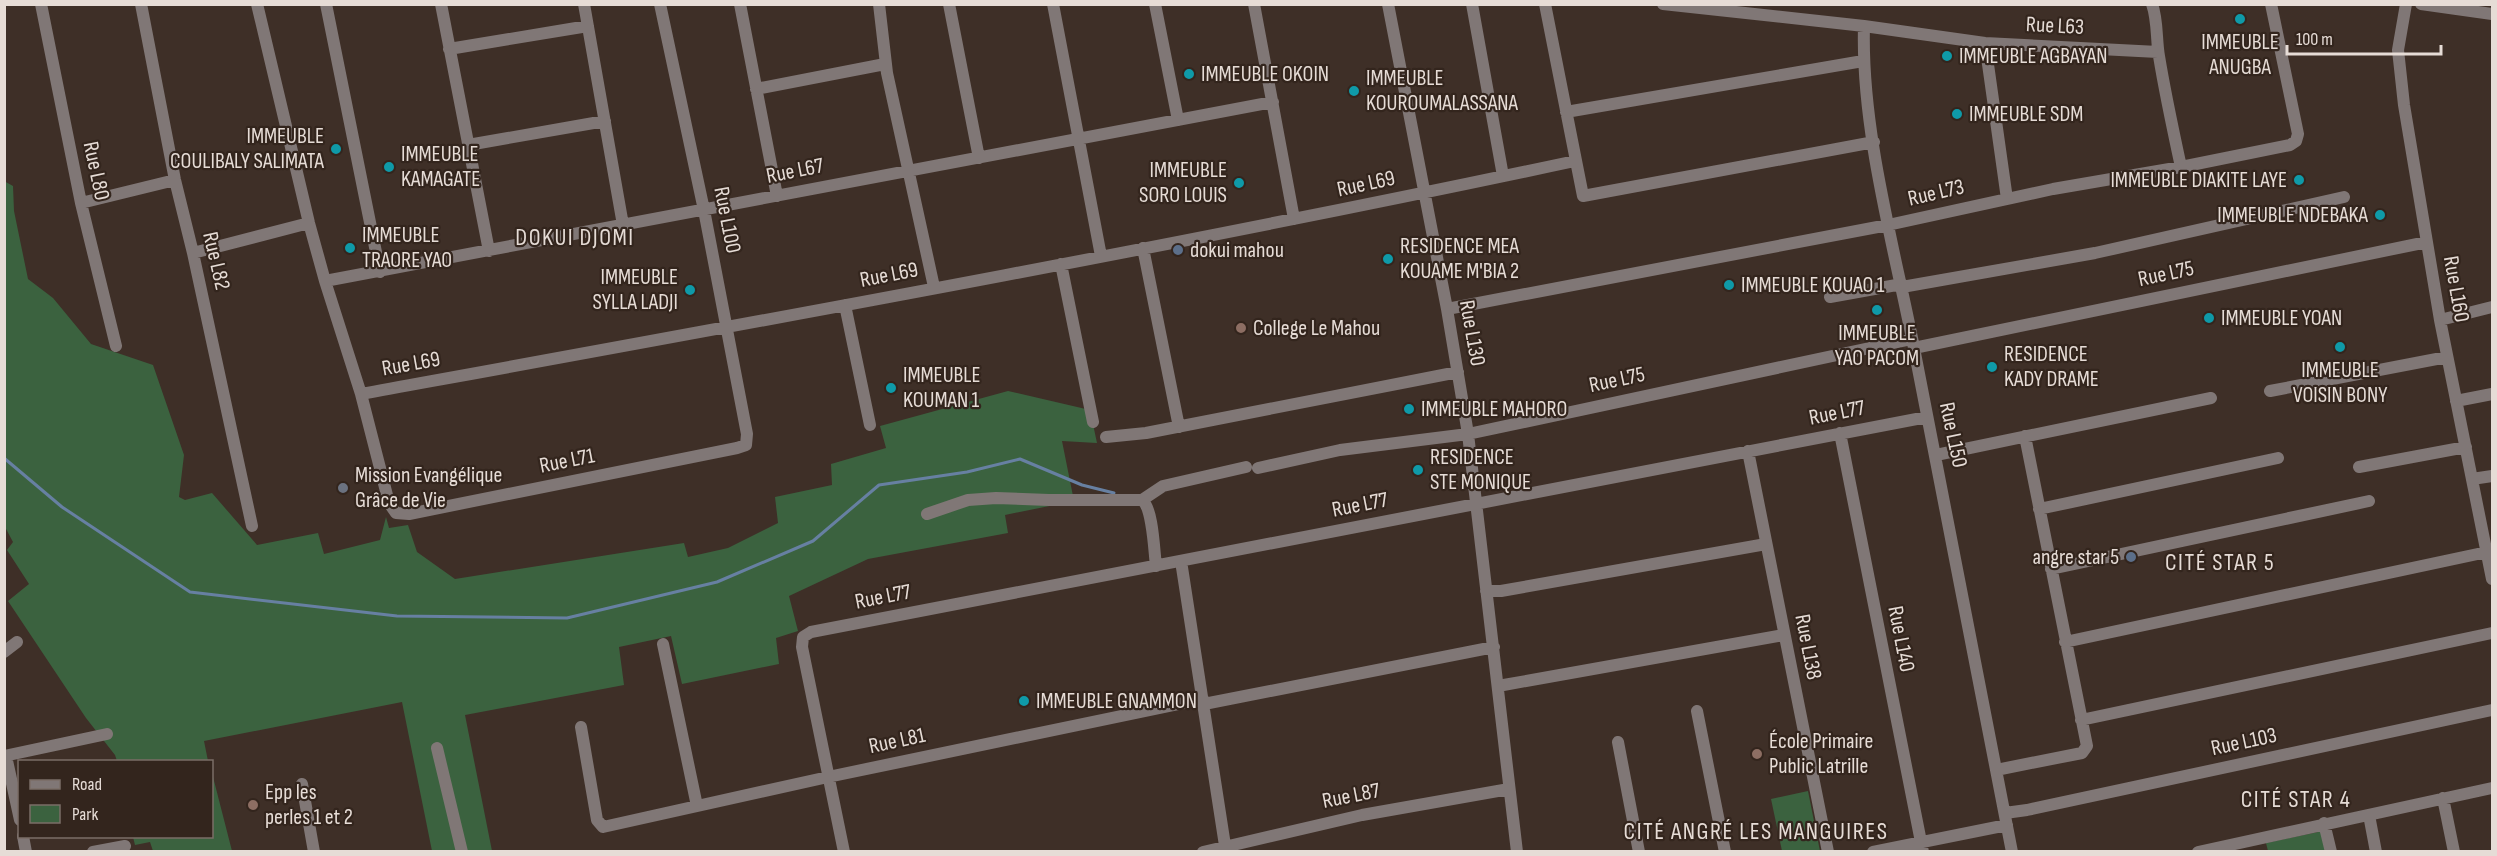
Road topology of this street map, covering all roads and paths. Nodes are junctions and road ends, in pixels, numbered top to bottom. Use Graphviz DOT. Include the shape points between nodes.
graph roads {
  1 [pos="41,4"];
  2 [pos="141,4"];
  3 [pos="257,4"];
  4 [pos="326,4"];
  5 [pos="441,4"];
  6 [pos="584,4"];
  7 [pos="660,4"];
  8 [pos="740,4"];
  9 [pos="879,4"];
  10 [pos="949,4"];
  11 [pos="1053,4"];
  12 [pos="1155,4"];
  13 [pos="1254,4"];
  14 [pos="1388,4"];
  15 [pos="1472,4"];
  16 [pos="1545,4"];
  17 [pos="1664,4"];
  18 [pos="2152,4"];
  19 [pos="2271,4"];
  20 [pos="2406,4"];
  21 [pos="2421,4"];
  22 [pos="2493,14"];
  23 [pos="588,26"];
  24 [pos="1863,26"];
  25 [pos="1985,43"];
  26 [pos="449,50"];
  27 [pos="2158,52"];
  28 [pos="1863,62"];
  29 [pos="885,64"];
  30 [pos="756,89"];
  31 [pos="1273,102"];
  32 [pos="1566,112"];
  33 [pos="1178,120"];
  34 [pos="605,121"];
  35 [pos="1080,138"];
  36 [pos="1874,142"];
  37 [pos="468,145"];
  38 [pos="979,158"];
  39 [pos="1575,161"];
  40 [pos="2181,167"];
  41 [pos="909,170"];
  42 [pos="1503,176"];
  43 [pos="175,180"];
  44 [pos="1424,193"];
  45 [pos="777,196"];
  46 [pos="2344,197"];
  47 [pos="2007,199"];
  48 [pos="81,203"];
  49 [pos="704,210"];
  50 [pos="1294,219"];
  51 [pos="309,223"];
  52 [pos="623,225"];
  53 [pos="1888,225"];
  54 [pos="2427,242"];
  55 [pos="1143,248"];
  56 [pos="489,251"];
  57 [pos="193,253"];
  58 [pos="1101,256"];
  59 [pos="1061,264"];
  60 [pos="380,272"];
  61 [pos="325,281"];
  62 [pos="1902,286"];
  63 [pos="934,287"];
  64 [pos="1830,297"];
  65 [pos="845,305"];
  66 [pos="2493,307"];
  67 [pos="1447,309"];
  68 [pos="2440,320"];
  69 [pos="727,328"];
  70 [pos="1913,343"];
  71 [pos="116,346"];
  72 [pos="2447,357"];
  73 [pos="1458,372"];
  74 [pos="2270,392"];
  75 [pos="361,394"];
  76 [pos="2493,394"];
  77 [pos="2211,398"];
  78 [pos="2457,402"];
  79 [pos="1927,417"];
  80 [pos="1093,422"];
  81 [pos="870,425"];
  82 [pos="1179,427"];
  83 [pos="1467,434"];
  84 [pos="1840,434"];
  85 [pos="2025,436"];
  86 [pos="1106,437"];
  87 [pos="746,445"];
  88 [pos="2466,447"];
  89 [pos="1748,451"];
  90 [pos="1936,455"];
  91 [pos="2278,458"];
  92 [pos="2359,467"];
  93 [pos="2493,476"];
  94 [pos="2472,479"];
  95 [pos="1142,500"];
  96 [pos="2369,501"];
  97 [pos="1476,504"];
  98 [pos="2039,509"];
  99 [pos="927,514"];
  100 [pos="252,526"];
  101 [pos="1766,544"];
  102 [pos="2487,552"];
  103 [pos="1180,561"];
  104 [pos="1156,566"];
  105 [pos="2051,569"];
  106 [pos="2493,579"];
  107 [pos="1486,591"];
  108 [pos="2493,633"];
  109 [pos="1784,635"];
  110 [pos="17,642"];
  111 [pos="2066,642"];
  112 [pos="663,644"];
  113 [pos="1494,646"];
  114 [pos="4,652"];
  115 [pos="1498,686"];
  116 [pos="1203,702"];
  117 [pos="2493,710"];
  118 [pos="1697,711"];
  119 [pos="2081,720"];
  120 [pos="580,727"];
  121 [pos="107,734"];
  122 [pos="1618,742"];
  123 [pos="437,748"];
  124 [pos="5,756"];
  125 [pos="1996,770"];
  126 [pos="828,777"];
  127 [pos="302,784"];
  128 [pos="1509,789"];
  129 [pos="2493,789"];
  130 [pos="2443,798"];
  131 [pos="697,806"];
  132 [pos="18,811"];
  133 [pos="2369,815"];
  134 [pos="2006,819"];
  135 [pos="2324,823"];
  136 [pos="125,846"];
  137 [pos="2258,846"];
  138 [pos="1922,847"];
  139 [pos="1226,849"];
  140 [pos="93,852"];
  141 [pos="314,852"];
  142 [pos="462,852"];
  143 [pos="844,852"];
  144 [pos="1203,852"];
  145 [pos="1517,852"];
  146 [pos="1640,852"];
  147 [pos="1725,852"];
  148 [pos="1828,852"];
  149 [pos="1873,852"];
  150 [pos="2012,852"];
  151 [pos="2198,852"];
  152 [pos="2331,852"];
  153 [pos="2376,852"];
  154 [pos="2454,852"];
  1 -- 48 [label="street, Rue L80"];
  2 -- 43 [label="street, Rue L82"];
  3 -- 51 [label="street"];
  4 -- 60 [label="street"];
  5 -- 26 [label="street"];
  6 -- 23 [label="street"];
  7 -- 49 [label="street, Rue L100"];
  8 -- 30 [label="street"];
  9 -- 29 [label="street"];
  10 -- 38 [label="street"];
  11 -- 35 [label="street"];
  12 -- 33 [label="street"];
  13 -- 31 [label="street"];
  14 -- 44 [label="street, Rue L130"];
  15 -- 42 [label="street"];
  16 -- 32 [label="street"];
  17 -- 24 [label="street, Rue L63"];
  18 -- 27 [label="street"];
  19 -- 40 [label="street, Rue L73" via="2298,134 2296,141"];
  20 -- 54 [label="street, Rue L160" via="2398,50"];
  21 -- 22 [label="street"];
  23 -- 26 [label="street"];
  23 -- 34 [label="street"];
  24 -- 25 [label="street, Rue L63"];
  24 -- 28 [label="street, Rue L150"];
  25 -- 27 [label="street, Rue L63"];
  25 -- 47 [label="street"];
  26 -- 37 [label="street"];
  27 -- 40 [label="street"];
  28 -- 32 [label="street"];
  28 -- 36 [label="street, Rue L150"];
  29 -- 30 [label="street"];
  29 -- 41 [label="street"];
  30 -- 45 [label="street"];
  31 -- 33 [label="street, Rue L67"];
  31 -- 50 [label="street"];
  32 -- 39 [label="street"];
  33 -- 35 [label="street, Rue L67"];
  34 -- 37 [label="street"];
  34 -- 52 [label="street"];
  35 -- 38 [label="street, Rue L67"];
  35 -- 58 [label="street"];
  36 -- 39 [label="street" via="1587,197 1581,193"];
  36 -- 53 [label="street, Rue L150"];
  37 -- 56 [label="street"];
  38 -- 41 [label="street, Rue L67"];
  39 -- 42 [label="street, Rue L69"];
  40 -- 47 [label="street, Rue L73"];
  41 -- 45 [label="street, Rue L67"];
  41 -- 63 [label="street"];
  42 -- 44 [label="street, Rue L69"];
  43 -- 48 [label="street"];
  43 -- 57 [label="street, Rue L82"];
  44 -- 50 [label="street, Rue L69"];
  44 -- 67 [label="street, Rue L130"];
  45 -- 49 [label="street, Rue L67"];
  46 -- 62 [label="street" via="2095,254"];
  47 -- 53 [label="street, Rue L73"];
  48 -- 71 [label="street, Rue L80"];
  49 -- 52 [label="street, Rue L67"];
  49 -- 69 [label="street, Rue L100"];
  50 -- 55 [label="street, Rue L69"];
  51 -- 57 [label="street"];
  51 -- 61 [label="street"];
  52 -- 56 [label="street, Rue L67"];
  53 -- 62 [label="street, Rue L150"];
  53 -- 67 [label="street, Rue L73"];
  54 -- 68 [label="street, Rue L160"];
  54 -- 70 [label="street, Rue L75"];
  55 -- 58 [label="street, Rue L69"];
  55 -- 82 [label="street"];
  56 -- 60 [label="street, Rue L67"];
  57 -- 100 [label="street, Rue L82"];
  58 -- 59 [label="street, Rue L69"];
  59 -- 63 [label="street, Rue L69"];
  59 -- 80 [label="street"];
  60 -- 61 [label="street, Rue L67"];
  61 -- 75 [label="street"];
  62 -- 64 [label="street"];
  62 -- 70 [label="street, Rue L150"];
  63 -- 65 [label="street, Rue L69"];
  65 -- 69 [label="street, Rue L69"];
  65 -- 81 [label="street"];
  66 -- 68 [label="street"];
  67 -- 73 [label="street, Rue L130"];
  68 -- 72 [label="street, Rue L160"];
  69 -- 75 [label="street, Rue L69"];
  69 -- 87 [label="street, Rue L100"];
  70 -- 79 [label="street, Rue L150"];
  70 -- 83 [label="street, Rue L75"];
  72 -- 74 [label="street"];
  72 -- 78 [label="street, Rue L160"];
  73 -- 82 [label="street"];
  73 -- 83 [label="street, Rue L130"];
  75 -- 87 [label="street, Rue L71" via="389,503 396,513 421,512"];
  76 -- 78 [label="street"];
  77 -- 85 [label="street"];
  78 -- 88 [label="street, Rue L160"];
  79 -- 84 [label="street, Rue L77"];
  79 -- 90 [label="street, Rue L150"];
  82 -- 86 [label="street"];
  83 -- 95 [label="street, Rue L75" via="1340,450 1163,486"];
  83 -- 97 [label="street, Rue L130"];
  84 -- 89 [label="street, Rue L77"];
  84 -- 138 [label="street, Rue L140"];
  85 -- 90 [label="street"];
  85 -- 98 [label="street"];
  88 -- 92 [label="street"];
  88 -- 94 [label="street, Rue L160"];
  89 -- 97 [label="street, Rue L77"];
  89 -- 101 [label="street, Rue L138"];
  90 -- 125 [label="street, Rue L150"];
  91 -- 98 [label="street"];
  93 -- 94 [label="street"];
  94 -- 102 [label="street, Rue L160"];
  95 -- 99 [label="street" via="996,498 968,500"];
  95 -- 104 [label="street" via="1149,512"];
  96 -- 105 [label="street"];
  97 -- 103 [label="street, Rue L77"];
  97 -- 107 [label="street, Rue L130"];
  98 -- 105 [label="street"];
  101 -- 107 [label="street"];
  101 -- 109 [label="street, Rue L138"];
  102 -- 106 [label="street, Rue L160"];
  102 -- 111 [label="street"];
  103 -- 104 [label="street, Rue L77"];
  103 -- 116 [label="street"];
  104 -- 126 [label="street, Rue L77" via="811,632 803,637"];
  105 -- 111 [label="street"];
  107 -- 113 [label="street, Rue L130"];
  108 -- 119 [label="street"];
  109 -- 115 [label="street"];
  109 -- 148 [label="street, Rue L138"];
  110 -- 114 [label="street"];
  111 -- 119 [label="street"];
  112 -- 131 [label="street"];
  113 -- 115 [label="street, Rue L130"];
  113 -- 116 [label="street, Rue L81"];
  115 -- 128 [label="street, Rue L130"];
  116 -- 126 [label="street, Rue L81"];
  116 -- 139 [label="street"];
  117 -- 134 [label="street, Rue L103" via="2027,810"];
  118 -- 147 [label="street"];
  119 -- 125 [label="street" via="2087,746 2082,753"];
  120 -- 131 [label="street, Rue L81" via="601,826"];
  121 -- 124 [label="street"];
  122 -- 146 [label="street"];
  123 -- 142 [label="street"];
  124 -- 132 [label="street"];
  125 -- 134 [label="street, Rue L150"];
  126 -- 131 [label="street, Rue L81"];
  126 -- 143 [label="street"];
  127 -- 141 [label="street"];
  128 -- 139 [label="street, Rue L87" via="1362,815"];
  128 -- 145 [label="street, Rue L130"];
  129 -- 130 [label="street"];
  130 -- 133 [label="street"];
  130 -- 154 [label="street"];
  133 -- 135 [label="street"];
  133 -- 153 [label="street"];
  134 -- 138 [label="street, Rue L103"];
  134 -- 150 [label="street, Rue L150"];
  135 -- 137 [label="street"];
  135 -- 152 [label="street"];
  136 -- 140 [label="street"];
  137 -- 151 [label="street"];
  138 -- 149 [label="street, Rue L103"];
  139 -- 144 [label="street, Rue L87"];
}
